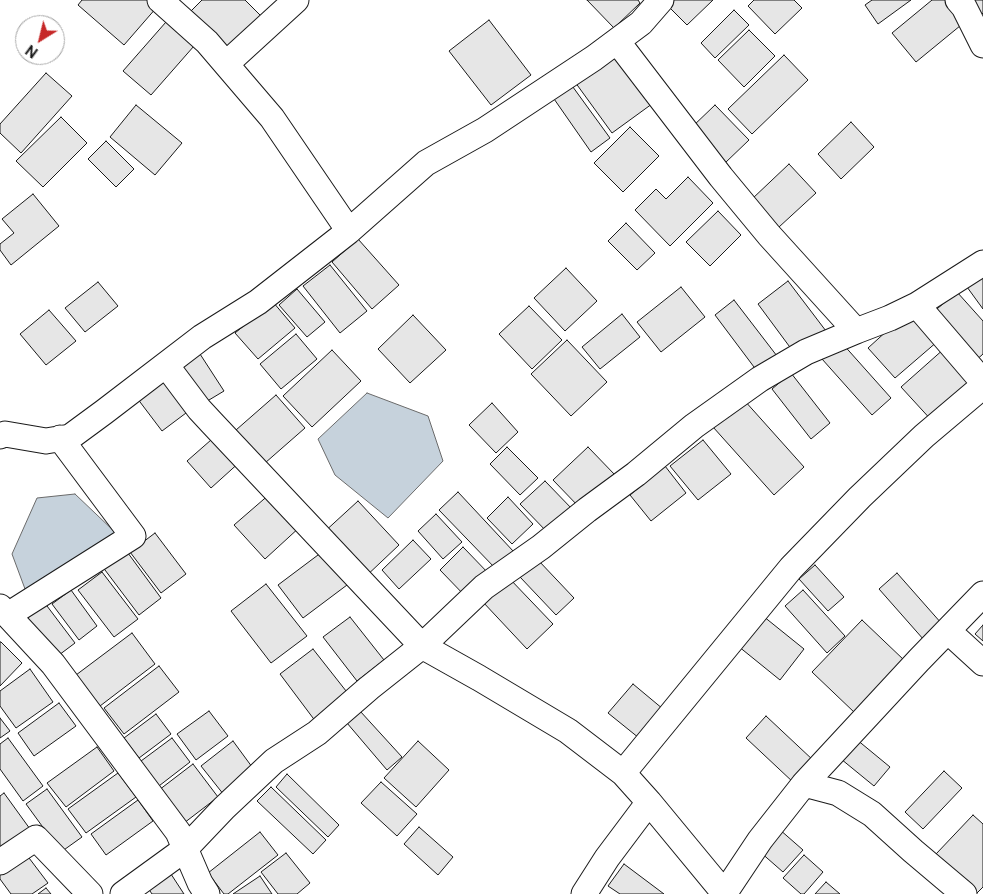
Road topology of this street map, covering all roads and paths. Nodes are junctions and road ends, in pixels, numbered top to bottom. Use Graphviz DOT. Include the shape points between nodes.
graph roads {
  1 [pos="160,0"];
  2 [pos="296,0"];
  3 [pos="662,0"];
  4 [pos="958,0"];
  5 [pos="617,41"];
  6 [pos="983,45"];
  7 [pos="226,64"];
  8 [pos="349,231"];
  9 [pos="983,263"];
  10 [pos="917,305"];
  11 [pos="856,331"];
  12 [pos="166,365"];
  13 [pos="983,384"];
  14 [pos="0,436"];
  15 [pos="60,438"];
  16 [pos="983,594"];
  17 [pos="4,611"];
  18 [pos="948,631"];
  19 [pos="422,646"];
  20 [pos="983,663"];
  21 [pos="623,773"];
  22 [pos="804,784"];
  23 [pos="649,802"];
  24 [pos="185,849"];
  25 [pos="0,862"];
  26 [pos="90,894"];
  27 [pos="123,894"];
  28 [pos="207,894"];
  29 [pos="584,894"];
  30 [pos="724,894"];
  31 [pos="964,894"];
  1 -- 7 [label="street" via="207,42"];
  2 -- 7 [label="street"];
  3 -- 5 [label="street" via="641,23"];
  4 -- 6 [label="street"];
  5 -- 8 [label="street" via="485,130 426,163"];
  5 -- 11 [label="street" via="721,177"];
  7 -- 8 [label="street" via="272,118"];
  8 -- 12 [label="street" via="258,302 202,337"];
  9 -- 10 [label="street"];
  10 -- 11 [label="street"];
  10 -- 13 [label="street"];
  11 -- 19 [label="street" via="806,352 760,379 694,426 541,547 484,587"];
  12 -- 15 [label="street" via="70,437"];
  12 -- 19 [label="street" via="212,424"];
  13 -- 21 [label="street" via="860,497 791,568"];
  14 -- 15 [label="street" via="5,434 46,441"];
  15 -- 17 [label="street" via="133,536"];
  16 -- 18 [label="street"];
  17 -- 24 [label="street" via="53,664 178,832"];
  18 -- 20 [label="street"];
  18 -- 22 [label="street"];
  19 -- 21 [label="street" via="568,731"];
  19 -- 24 [label="street" via="316,733 274,761"];
  21 -- 23 [label="street"];
  22 -- 30 [label="street" via="760,840"];
  22 -- 31 [label="street" via="838,793 872,814"];
  23 -- 29 [label="street"];
  23 -- 30 [label="street"];
  24 -- 27 [label="street"];
  24 -- 28 [label="street"];
  25 -- 26 [label="street" via="36,838"];
}
